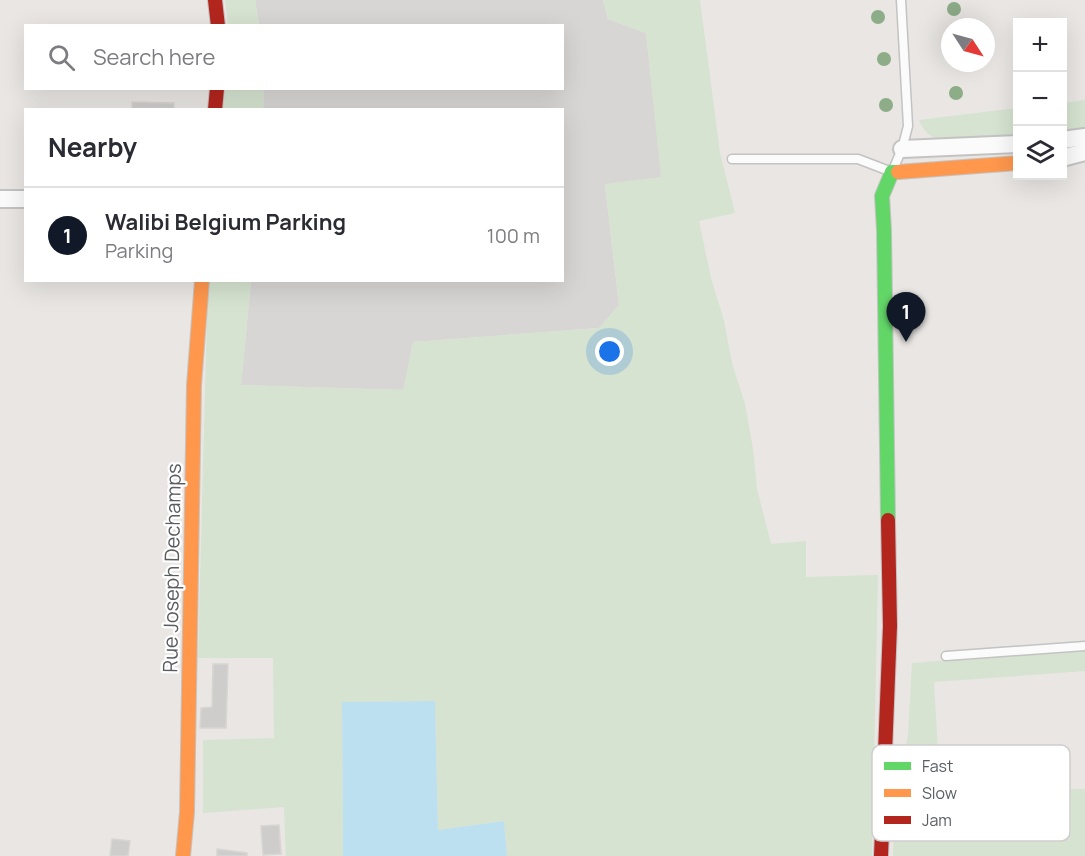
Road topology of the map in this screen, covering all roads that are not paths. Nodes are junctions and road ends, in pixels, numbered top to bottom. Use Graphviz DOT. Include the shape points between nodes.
graph roads {
  1 [pos="215,0"];
  2 [pos="901,0"];
  3 [pos="218,24"];
  4 [pos="217,90"];
  5 [pos="215,108"];
  6 [pos="1085,136"];
  7 [pos="1067,139"];
  8 [pos="1013,144"];
  9 [pos="902,150"];
  10 [pos="1085,153"];
  11 [pos="1067,157"];
  12 [pos="732,159"];
  13 [pos="1013,163"];
  14 [pos="892,172"];
  15 [pos="0,199"];
  16 [pos="24,199"];
  17 [pos="202,282"];
  18 [pos="1085,646"];
  19 [pos="946,656"];
  20 [pos="885,745"];
  21 [pos="882,841"];
  22 [pos="183,856"];
  23 [pos="881,856"];
  1 -- 3 [label="street"];
  2 -- 9 [label="lane" via="908,126"];
  4 -- 5 [label="street"];
  6 -- 7 [label="street"];
  8 -- 9 [label="street"];
  9 -- 14 [label="lane"];
  10 -- 11 [label="street"];
  12 -- 14 [label="lane" via="858,159"];
  13 -- 14 [label="street"];
  14 -- 20 [label="street" via="882,196 890,626"];
  15 -- 16 [label="street"];
  17 -- 22 [label="street, Rue Joseph Dechamps" via="194,385 188,800"];
  18 -- 19 [label="lane"];
  21 -- 23 [label="street"];
}
